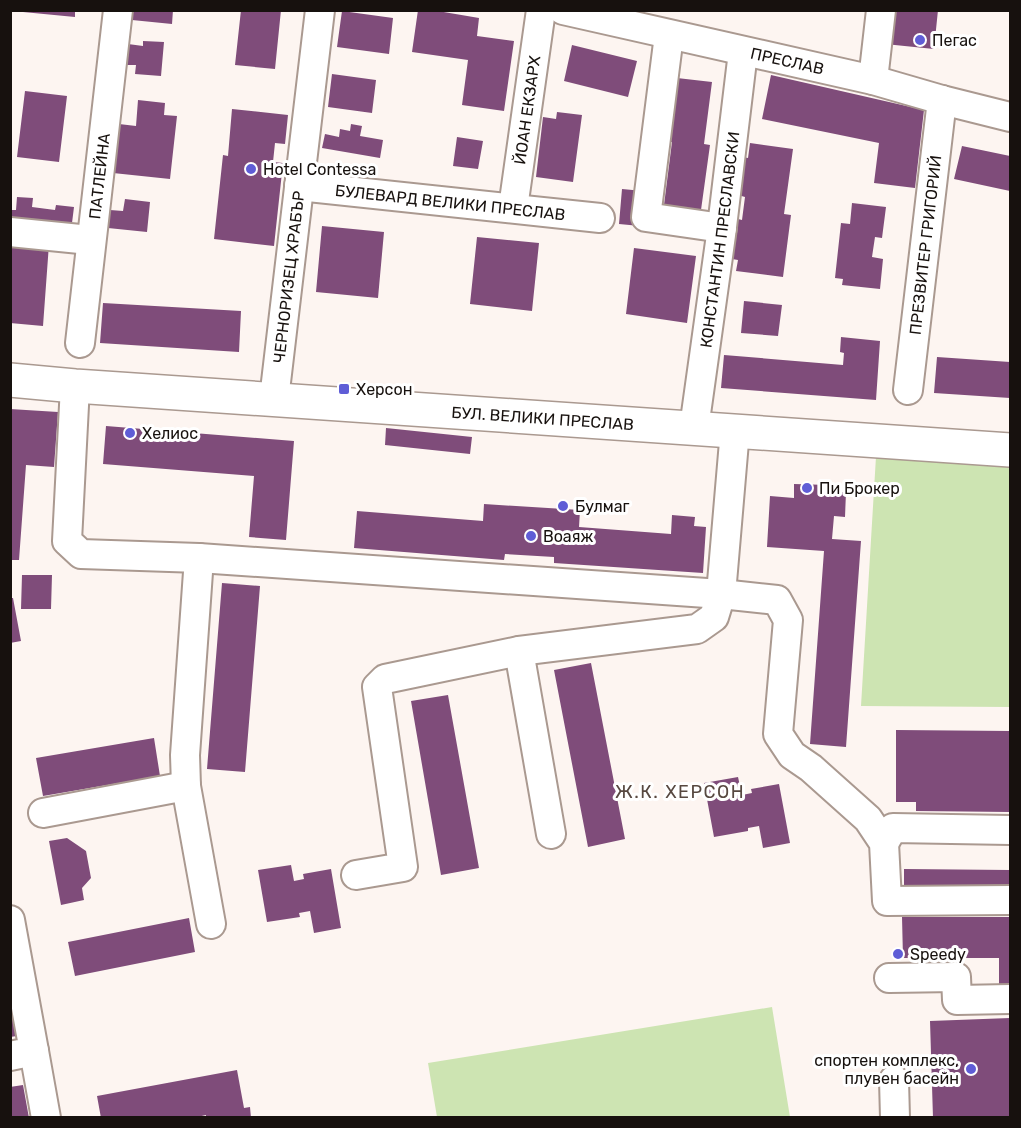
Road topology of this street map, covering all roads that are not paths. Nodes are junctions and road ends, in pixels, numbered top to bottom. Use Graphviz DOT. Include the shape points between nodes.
graph roads {
  1 [pos="118,10"];
  2 [pos="320,10"];
  3 [pos="541,10"];
  4 [pos="563,10"];
  5 [pos="881,10"];
  6 [pos="669,35"];
  7 [pos="743,51"];
  8 [pos="873,80"];
  9 [pos="942,100"];
  10 [pos="1011,117"];
  11 [pos="299,186"];
  12 [pos="513,208"];
  13 [pos="600,218"];
  14 [pos="722,228"];
  15 [pos="10,232"];
  16 [pos="90,240"];
  17 [pos="80,343"];
  18 [pos="10,380"];
  19 [pos="75,386"];
  20 [pos="10,387"];
  21 [pos="908,390"];
  22 [pos="274,399"];
  23 [pos="694,428"];
  24 [pos="735,430"];
  25 [pos="1011,450"];
  26 [pos="199,558"];
  27 [pos="722,594"];
  28 [pos="519,651"];
  29 [pos="186,786"];
  30 [pos="43,813"];
  31 [pos="1011,830"];
  32 [pos="551,834"];
  33 [pos="884,843"];
  34 [pos="356,875"];
  35 [pos="1011,900"];
  36 [pos="10,920"];
  37 [pos="210,924"];
  38 [pos="889,978"];
  39 [pos="1011,999"];
  40 [pos="22,1054"];
  41 [pos="894,1080"];
  42 [pos="46,1118"];
  43 [pos="895,1118"];
  1 -- 16 [label="street, ПАТЛЕЙНА"];
  2 -- 11 [label="street, ЧЕРНОРИЗЕЦ ХРАБЪР"];
  3 -- 12 [label="street, ЙОАН ЕКЗАРХ"];
  4 -- 6 [label="street, ПРЕСЛАВ"];
  5 -- 8 [label="street"];
  6 -- 7 [label="street, ПРЕСЛАВ"];
  6 -- 14 [label="street" via="646,218"];
  7 -- 8 [label="street, ПРЕСЛАВ"];
  7 -- 14 [label="street, КОНСТАНТИН ПРЕСЛАВСКИ"];
  8 -- 9 [label="street, ПРЕСЛАВ"];
  9 -- 10 [label="street, ПРЕСЛАВ"];
  9 -- 21 [label="street, ПРЕЗВИТЕР ГРИГОРИЙ"];
  11 -- 12 [label="street, БУЛЕВАРД ВЕЛИКИ ПРЕСЛАВ"];
  11 -- 22 [label="street, ЧЕРНОРИЗЕЦ ХРАБЪР"];
  12 -- 13 [label="street, БУЛЕВАРД ВЕЛИКИ ПРЕСЛАВ"];
  14 -- 23 [label="street, КОНСТАНТИН ПРЕСЛАВСКИ"];
  15 -- 16 [label="street"];
  16 -- 17 [label="street, ПАТЛЕЙНА"];
  18 -- 19 [label="main road, БУЛ. ВЕЛИКИ ПРЕСЛАВ"];
  19 -- 20 [label="main road, БУЛ. ВЕЛИКИ ПРЕСЛАВ"];
  19 -- 22 [label="main road, БУЛ. ВЕЛИКИ ПРЕСЛАВ"];
  19 -- 26 [label="street" via="67,541 81,554"];
  22 -- 23 [label="main road, БУЛ. ВЕЛИКИ ПРЕСЛАВ"];
  23 -- 24 [label="main road, БУЛ. ВЕЛИКИ ПРЕСЛАВ"];
  24 -- 25 [label="main road, БУЛ. ВЕЛИКИ ПРЕСЛАВ"];
  24 -- 27 [label="street"];
  26 -- 27 [label="street"];
  26 -- 29 [label="street"];
  27 -- 28 [label="street" via="714,617 697,629"];
  27 -- 33 [label="street" via="777,600 788,620 778,734 792,755 868,819"];
  28 -- 32 [label="street"];
  28 -- 34 [label="street" via="385,679 377,687 403,867"];
  29 -- 30 [label="street"];
  29 -- 37 [label="street"];
  31 -- 33 [label="street" via="893,828"];
  33 -- 35 [label="street" via="887,901"];
  36 -- 40 [label="street"];
  38 -- 39 [label="street" via="956,977 957,1000"];
  40 -- 42 [label="street"];
  41 -- 43 [label="street"];
}
